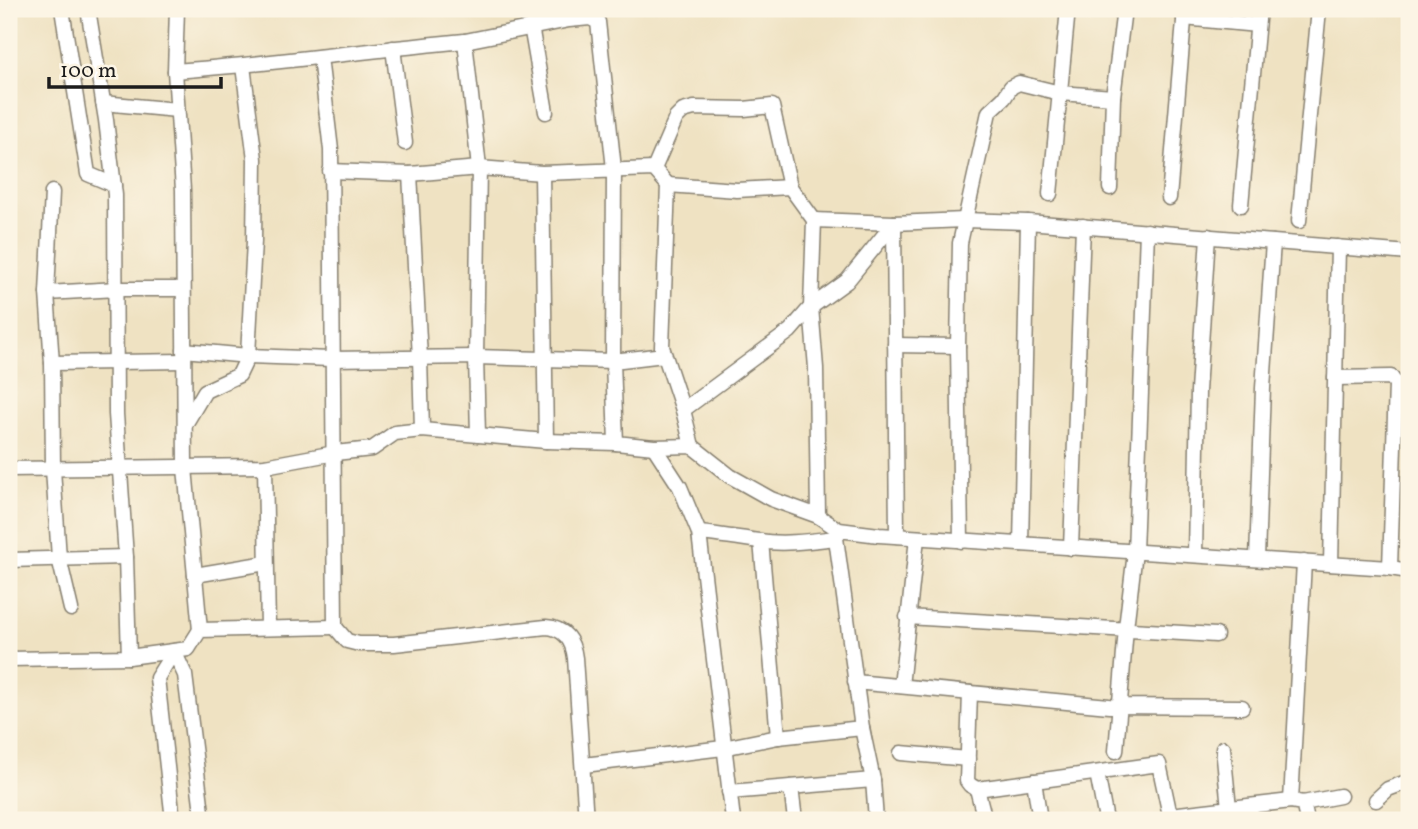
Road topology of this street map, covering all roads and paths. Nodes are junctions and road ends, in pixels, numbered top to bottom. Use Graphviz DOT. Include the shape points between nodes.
graph roads {
  1 [pos="62,9"];
  2 [pos="88,9"];
  3 [pos="177,9"];
  4 [pos="1068,9"];
  5 [pos="1124,9"];
  6 [pos="1259,9"];
  7 [pos="1319,9"];
  8 [pos="1185,13"];
  9 [pos="1257,25"];
  10 [pos="531,26"];
  11 [pos="465,41"];
  12 [pos="393,48"];
  13 [pos="320,57"];
  14 [pos="243,66"];
  15 [pos="175,71"];
  16 [pos="1060,93"];
  17 [pos="1113,97"];
  18 [pos="103,103"];
  19 [pos="177,110"];
  20 [pos="546,112"];
  21 [pos="405,143"];
  22 [pos="478,168"];
  23 [pos="614,169"];
  24 [pos="654,169"];
  25 [pos="330,171"];
  26 [pos="542,173"];
  27 [pos="410,174"];
  28 [pos="114,185"];
  29 [pos="668,185"];
  30 [pos="790,187"];
  31 [pos="1110,188"];
  32 [pos="52,192"];
  33 [pos="1049,194"];
  34 [pos="1169,198"];
  35 [pos="1241,205"];
  36 [pos="814,220"];
  37 [pos="964,220"];
  38 [pos="1299,221"];
  39 [pos="1028,222"];
  40 [pos="894,223"];
  41 [pos="1083,226"];
  42 [pos="1147,231"];
  43 [pos="1208,236"];
  44 [pos="1273,242"];
  45 [pos="1338,247"];
  46 [pos="1409,253"];
  47 [pos="117,289"];
  48 [pos="183,289"];
  49 [pos="47,293"];
  50 [pos="811,307"];
  51 [pos="895,345"];
  52 [pos="958,346"];
  53 [pos="664,355"];
  54 [pos="184,356"];
  55 [pos="248,356"];
  56 [pos="476,357"];
  57 [pos="420,358"];
  58 [pos="331,359"];
  59 [pos="546,359"];
  60 [pos="116,361"];
  61 [pos="613,361"];
  62 [pos="52,363"];
  63 [pos="1335,378"];
  64 [pos="683,411"];
  65 [pos="185,425"];
  66 [pos="422,430"];
  67 [pos="478,435"];
  68 [pos="546,441"];
  69 [pos="616,443"];
  70 [pos="692,446"];
  71 [pos="654,447"];
  72 [pos="335,453"];
  73 [pos="265,466"];
  74 [pos="52,468"];
  75 [pos="185,468"];
  76 [pos="9,469"];
  77 [pos="121,469"];
  78 [pos="818,516"];
  79 [pos="699,534"];
  80 [pos="838,534"];
  81 [pos="897,537"];
  82 [pos="917,538"];
  83 [pos="761,541"];
  84 [pos="961,541"];
  85 [pos="1021,544"];
  86 [pos="1071,548"];
  87 [pos="1135,552"];
  88 [pos="1195,555"];
  89 [pos="126,557"];
  90 [pos="60,558"];
  91 [pos="1257,559"];
  92 [pos="9,560"];
  93 [pos="1304,562"];
  94 [pos="266,563"];
  95 [pos="1331,564"];
  96 [pos="1390,568"];
  97 [pos="1409,571"];
  98 [pos="195,575"];
  99 [pos="71,609"];
  100 [pos="907,617"];
  101 [pos="268,627"];
  102 [pos="335,627"];
  103 [pos="1126,628"];
  104 [pos="200,629"];
  105 [pos="1216,635"];
  106 [pos="174,651"];
  107 [pos="129,657"];
  108 [pos="9,659"];
  109 [pos="855,682"];
  110 [pos="901,686"];
  111 [pos="970,693"];
  112 [pos="1119,706"];
  113 [pos="1242,707"];
  114 [pos="862,728"];
  115 [pos="778,737"];
  116 [pos="723,748"];
  117 [pos="1223,748"];
  118 [pos="1116,751"];
  119 [pos="901,753"];
  120 [pos="968,759"];
  121 [pos="584,765"];
  122 [pos="1097,773"];
  123 [pos="873,780"];
  124 [pos="1034,781"];
  125 [pos="1409,781"];
  126 [pos="791,787"];
  127 [pos="978,789"];
  128 [pos="729,792"];
  129 [pos="1340,796"];
  130 [pos="1376,800"];
  131 [pos="1297,802"];
  132 [pos="1230,808"];
  133 [pos="1170,817"];
  134 [pos="173,820"];
  135 [pos="203,820"];
  136 [pos="586,820"];
  137 [pos="733,820"];
  138 [pos="795,820"];
  139 [pos="876,820"];
  140 [pos="985,820"];
  141 [pos="1040,820"];
  142 [pos="1106,820"];
  143 [pos="1307,820"];
  1 -- 28 [label="street" via="88,174"];
  2 -- 18 [label="street"];
  3 -- 15 [label="street"];
  4 -- 16 [label="street"];
  5 -- 17 [label="street"];
  6 -- 9 [label="street"];
  7 -- 38 [label="street"];
  8 -- 9 [label="street"];
  8 -- 34 [label="street"];
  9 -- 35 [label="street"];
  10 -- 11 [label="street"];
  10 -- 20 [label="street"];
  10 -- 23 [label="street" via="590,18 598,22"];
  11 -- 12 [label="street"];
  11 -- 22 [label="street"];
  12 -- 13 [label="street"];
  12 -- 21 [label="street"];
  13 -- 14 [label="street"];
  13 -- 25 [label="street"];
  14 -- 15 [label="street"];
  14 -- 55 [label="street" via="255,159"];
  15 -- 19 [label="street"];
  16 -- 17 [label="street"];
  16 -- 33 [label="street"];
  16 -- 37 [label="street" via="1019,83 989,112"];
  17 -- 31 [label="street"];
  18 -- 19 [label="street"];
  18 -- 28 [label="street"];
  19 -- 48 [label="street"];
  22 -- 26 [label="street"];
  22 -- 27 [label="street"];
  22 -- 56 [label="street"];
  23 -- 24 [label="street"];
  23 -- 26 [label="street"];
  23 -- 61 [label="street"];
  24 -- 29 [label="street"];
  24 -- 30 [label="street" via="683,111 772,107"];
  25 -- 27 [label="street"];
  25 -- 58 [label="street"];
  26 -- 59 [label="street"];
  27 -- 57 [label="street"];
  28 -- 47 [label="street"];
  29 -- 30 [label="street" via="737,190"];
  29 -- 53 [label="street" via="661,332"];
  30 -- 36 [label="street"];
  32 -- 49 [label="street"];
  36 -- 40 [label="street"];
  36 -- 50 [label="street"];
  37 -- 39 [label="street"];
  37 -- 40 [label="street"];
  37 -- 52 [label="street"];
  39 -- 41 [label="street"];
  39 -- 85 [label="street"];
  40 -- 50 [label="street" via="847,281"];
  40 -- 51 [label="street"];
  41 -- 42 [label="street"];
  41 -- 86 [label="street"];
  42 -- 43 [label="street"];
  42 -- 87 [label="street"];
  43 -- 44 [label="street"];
  43 -- 88 [label="street" via="1198,390"];
  44 -- 45 [label="street"];
  44 -- 91 [label="street"];
  45 -- 46 [label="street"];
  45 -- 63 [label="street"];
  47 -- 48 [label="street"];
  47 -- 49 [label="street"];
  47 -- 60 [label="street"];
  48 -- 54 [label="street"];
  49 -- 62 [label="street"];
  50 -- 64 [label="street" via="790,331"];
  50 -- 78 [label="street"];
  51 -- 52 [label="street"];
  51 -- 81 [label="street"];
  52 -- 84 [label="street"];
  53 -- 61 [label="street"];
  53 -- 64 [label="street"];
  54 -- 55 [label="street"];
  54 -- 60 [label="street"];
  54 -- 65 [label="street"];
  55 -- 58 [label="street"];
  55 -- 65 [label="street" via="239,375 205,391"];
  56 -- 57 [label="street"];
  56 -- 59 [label="street"];
  56 -- 67 [label="street"];
  57 -- 58 [label="street"];
  57 -- 66 [label="street"];
  58 -- 72 [label="street"];
  59 -- 61 [label="street"];
  59 -- 68 [label="street"];
  60 -- 62 [label="street"];
  60 -- 77 [label="street"];
  61 -- 69 [label="street"];
  62 -- 74 [label="street"];
  63 -- 95 [label="street"];
  63 -- 96 [label="street" via="1391,377 1396,384"];
  64 -- 70 [label="street"];
  65 -- 75 [label="street"];
  66 -- 67 [label="street"];
  66 -- 72 [label="street" via="395,433 372,449"];
  67 -- 68 [label="street"];
  68 -- 69 [label="street"];
  69 -- 71 [label="street"];
  70 -- 71 [label="street"];
  70 -- 78 [label="street" via="771,499"];
  71 -- 79 [label="street" via="680,487"];
  72 -- 73 [label="street"];
  72 -- 102 [label="street"];
  73 -- 75 [label="street"];
  73 -- 94 [label="street"];
  74 -- 76 [label="street"];
  74 -- 77 [label="street"];
  74 -- 90 [label="street"];
  75 -- 77 [label="street"];
  75 -- 98 [label="street"];
  77 -- 89 [label="street"];
  78 -- 80 [label="street"];
  79 -- 83 [label="street"];
  79 -- 116 [label="street"];
  80 -- 81 [label="street"];
  80 -- 83 [label="street" via="804,542"];
  80 -- 109 [label="street"];
  81 -- 82 [label="street"];
  82 -- 84 [label="street"];
  82 -- 100 [label="street"];
  83 -- 115 [label="street"];
  84 -- 85 [label="street"];
  85 -- 86 [label="street"];
  86 -- 87 [label="street"];
  87 -- 88 [label="street"];
  87 -- 103 [label="street"];
  88 -- 91 [label="street"];
  89 -- 90 [label="street"];
  89 -- 107 [label="street"];
  90 -- 92 [label="street"];
  90 -- 99 [label="street"];
  91 -- 93 [label="street"];
  93 -- 95 [label="street"];
  93 -- 131 [label="street"];
  94 -- 98 [label="street"];
  94 -- 101 [label="street"];
  95 -- 96 [label="street"];
  96 -- 97 [label="street"];
  98 -- 104 [label="street"];
  100 -- 103 [label="street"];
  100 -- 110 [label="street"];
  101 -- 102 [label="street"];
  101 -- 104 [label="street"];
  102 -- 121 [label="street" via="347,641 359,644 557,628 574,649"];
  103 -- 105 [label="street"];
  103 -- 112 [label="street"];
  104 -- 106 [label="street" via="188,649"];
  106 -- 107 [label="street"];
  106 -- 134 [label="street" via="158,678"];
  106 -- 135 [label="street" via="185,675"];
  107 -- 108 [label="street"];
  109 -- 110 [label="street"];
  109 -- 114 [label="street"];
  110 -- 111 [label="street"];
  111 -- 112 [label="street"];
  111 -- 120 [label="street"];
  112 -- 113 [label="street"];
  112 -- 118 [label="street"];
  114 -- 115 [label="street"];
  114 -- 123 [label="street"];
  115 -- 116 [label="street"];
  116 -- 121 [label="street"];
  116 -- 128 [label="street"];
  117 -- 132 [label="street"];
  119 -- 120 [label="street"];
  120 -- 127 [label="street" via="967,781"];
  121 -- 136 [label="street"];
  122 -- 124 [label="street"];
  122 -- 133 [label="street" via="1159,764"];
  122 -- 142 [label="street"];
  123 -- 126 [label="street"];
  123 -- 139 [label="street"];
  124 -- 127 [label="street"];
  124 -- 141 [label="street"];
  125 -- 130 [label="street" via="1388,789"];
  126 -- 128 [label="street"];
  126 -- 138 [label="street"];
  127 -- 140 [label="street"];
  128 -- 137 [label="street"];
  129 -- 131 [label="street"];
  131 -- 132 [label="street"];
  131 -- 143 [label="street"];
  132 -- 133 [label="street"];
}
